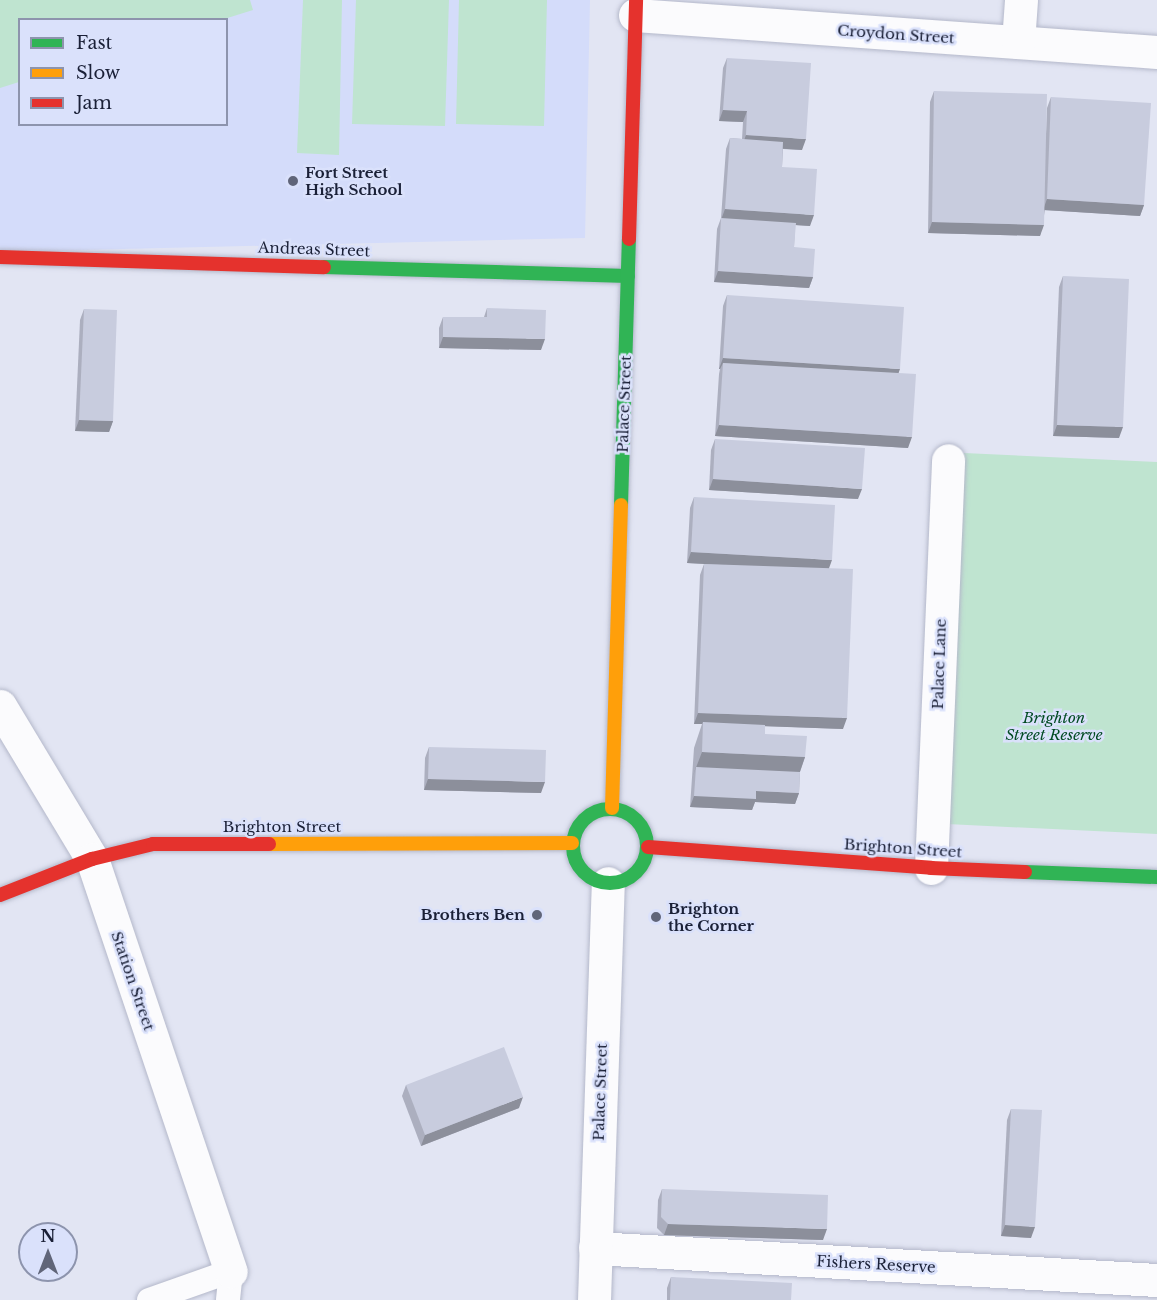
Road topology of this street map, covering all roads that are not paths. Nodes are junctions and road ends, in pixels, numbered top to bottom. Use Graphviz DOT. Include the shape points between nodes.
graph roads {
  1 [pos="1021,0"];
  2 [pos="636,8"];
  3 [pos="1018,42"];
  4 [pos="1157,52"];
  5 [pos="0,257"];
  6 [pos="628,276"];
  7 [pos="948,460"];
  8 [pos="0,706"];
  9 [pos="612,808"];
  10 [pos="572,843"];
  11 [pos="648,847"];
  12 [pos="92,859"];
  13 [pos="931,868"];
  14 [pos="1157,877"];
  15 [pos="608,883"];
  16 [pos="0,895"];
  17 [pos="595,1248"];
  18 [pos="1157,1280"];
  19 [pos="230,1286"];
  20 [pos="149,1300"];
  21 [pos="594,1300"];
  1 -- 3 [label="street"];
  2 -- 3 [label="street, Croydon Street"];
  2 -- 6 [label="street, Palace Street"];
  3 -- 4 [label="street, Croydon Street"];
  5 -- 6 [label="street, Andreas Street"];
  6 -- 9 [label="street, Palace Street"];
  7 -- 13 [label="street, Palace Lane"];
  8 -- 12 [label="street, Station Street"];
  9 -- 10 [label="street" via="590,814 575,831"];
  9 -- 11 [label="street" via="633,816 646,835"];
  10 -- 12 [label="street, Brighton Street" via="153,844"];
  10 -- 15 [label="street" via="578,865 596,880"];
  11 -- 13 [label="street, Brighton Street"];
  11 -- 15 [label="street" via="631,877"];
  12 -- 16 [label="street, Brighton Street"];
  12 -- 19 [label="street, Station Street"];
  13 -- 14 [label="street, Brighton Street"];
  15 -- 17 [label="street, Palace Street"];
  17 -- 18 [label="street, Fishers Reserve"];
  17 -- 21 [label="street, Palace Street"];
  19 -- 20 [label="lane"];
}
